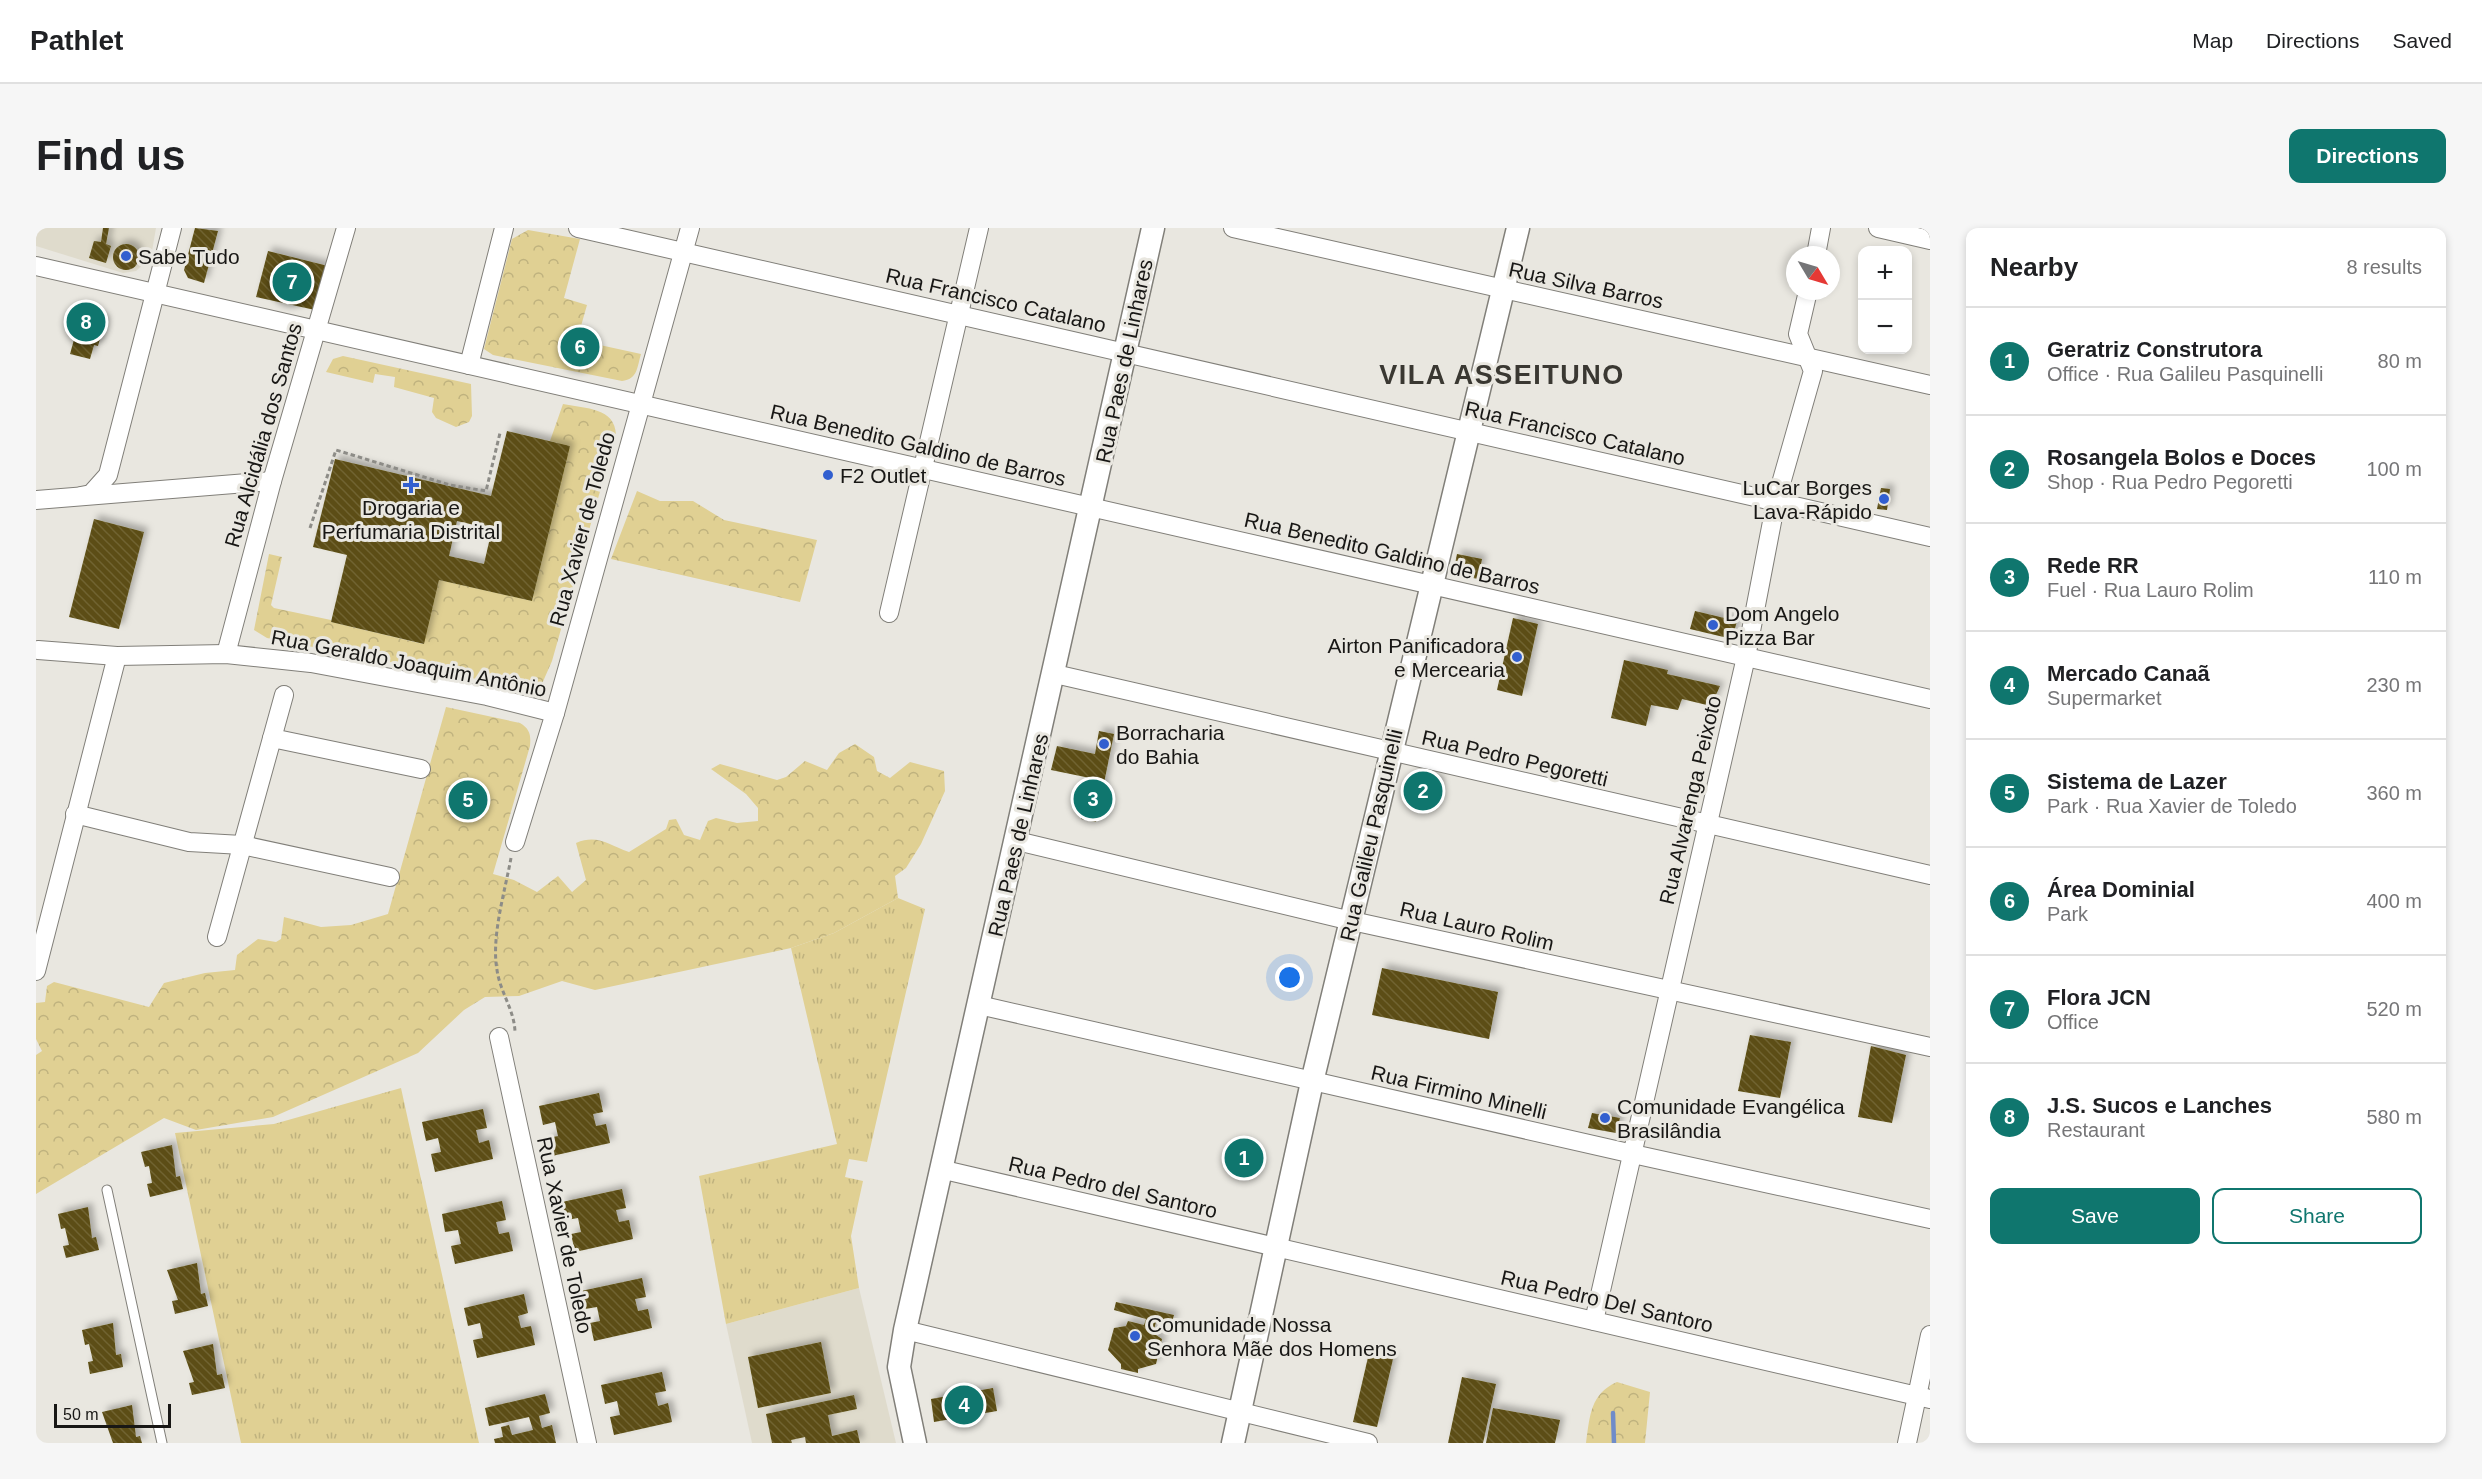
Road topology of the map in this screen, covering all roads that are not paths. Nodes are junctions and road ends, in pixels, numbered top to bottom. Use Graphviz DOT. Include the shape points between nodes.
graph roads {
  1 [pos="172,228"];
  2 [pos="346,228"];
  3 [pos="504,228"];
  4 [pos="578,228"];
  5 [pos="690,228"];
  6 [pos="979,228"];
  7 [pos="1154,228"];
  8 [pos="1233,228"];
  9 [pos="1518,228"];
  10 [pos="1821,228"];
  11 [pos="1878,228"];
  12 [pos="1930,240"];
  13 [pos="1818,246"];
  14 [pos="684,252"];
  15 [pos="36,266"];
  16 [pos="1503,290"];
  17 [pos="156,294"];
  18 [pos="1806,300"];
  19 [pos="959,315"];
  20 [pos="316,330"];
  21 [pos="1126,352"];
  22 [pos="1807,356"];
  23 [pos="469,365"];
  24 [pos="1930,385"];
  25 [pos="640,404"];
  26 [pos="1470,433"];
  27 [pos="923,469"];
  28 [pos="108,475"];
  29 [pos="272,481"];
  30 [pos="128,493"];
  31 [pos="81,496"];
  32 [pos="36,500"];
  33 [pos="1776,501"];
  34 [pos="1092,507"];
  35 [pos="1930,537"];
  36 [pos="1433,585"];
  37 [pos="890,613"];
  38 [pos="38,650"];
  39 [pos="226,654"];
  40 [pos="117,656"];
  41 [pos="1746,657"];
  42 [pos="1055,674"];
  43 [pos="284,695"];
  44 [pos="1930,699"];
  45 [pos="555,713"];
  46 [pos="272,738"];
  47 [pos="1391,752"];
  48 [pos="421,769"];
  49 [pos="75,813"];
  50 [pos="1707,826"];
  51 [pos="1017,841"];
  52 [pos="515,842"];
  53 [pos="242,845"];
  54 [pos="1930,875"];
  55 [pos="390,878"];
  56 [pos="1350,921"];
  57 [pos="217,937"];
  58 [pos="36,971"];
  59 [pos="1670,992"];
  60 [pos="979,1005"];
  61 [pos="499,1037"];
  62 [pos="1930,1047"];
  63 [pos="1312,1082"];
  64 [pos="1633,1154"];
  65 [pos="940,1169"];
  66 [pos="107,1190"];
  67 [pos="1930,1219"];
  68 [pos="1275,1248"];
  69 [pos="1594,1322"];
  70 [pos="905,1330"];
  71 [pos="1930,1335"];
  72 [pos="1924,1397"];
  73 [pos="1238,1412"];
  74 [pos="162,1443"];
  75 [pos="587,1443"];
  76 [pos="915,1443"];
  77 [pos="1233,1443"];
  78 [pos="1368,1443"];
  79 [pos="1907,1443"];
  1 -- 17 [label="street"];
  2 -- 20 [label="street, Rua Alcidália dos Santos"];
  3 -- 23 [label="street"];
  4 -- 14 [label="street, Rua Francisco Catalano"];
  5 -- 14 [label="street, Rua Xavier de Toledo"];
  6 -- 19 [label="street"];
  7 -- 21 [label="street, Rua Paes de Linhares"];
  8 -- 16 [label="street, Rua Silva Barros"];
  9 -- 16 [label="street, Rua Galileu Pasquinelli"];
  10 -- 13 [label="street"];
  11 -- 12 [label="street"];
  14 -- 19 [label="street, Rua Francisco Catalano"];
  14 -- 25 [label="street, Rua Xavier de Toledo"];
  15 -- 17 [label="street, Rua Benedito Galdino de Barros"];
  16 -- 22 [label="street, Rua Silva Barros"];
  16 -- 26 [label="street, Rua Galileu Pasquinelli"];
  17 -- 20 [label="street, Rua Benedito Galdino de Barros"];
  17 -- 28 [label="street"];
  18 -- 22 [label="street, Rua Alvarenga Peixoto" via="1798,334"];
  19 -- 21 [label="street, Rua Francisco Catalano"];
  19 -- 27 [label="street"];
  20 -- 23 [label="street, Rua Benedito Galdino de Barros"];
  20 -- 29 [label="street, Rua Alcidália dos Santos"];
  21 -- 26 [label="street, Rua Francisco Catalano"];
  21 -- 34 [label="street, Rua Paes de Linhares"];
  22 -- 24 [label="street, Rua Silva Barros"];
  22 -- 33 [label="street, Rua Alvarenga Peixoto" via="1813,371"];
  23 -- 25 [label="street, Rua Benedito Galdino de Barros"];
  25 -- 27 [label="street, Rua Benedito Galdino de Barros"];
  25 -- 45 [label="street, Rua Xavier de Toledo"];
  26 -- 33 [label="street, Rua Francisco Catalano"];
  26 -- 36 [label="street, Rua Galileu Pasquinelli"];
  27 -- 34 [label="street, Rua Benedito Galdino de Barros"];
  27 -- 37 [label="street"];
  28 -- 30 [label="street" via="119,491"];
  28 -- 31 [label="street" via="91,494"];
  29 -- 30 [label="street"];
  29 -- 39 [label="street, Rua Alcidália dos Santos"];
  30 -- 31 [label="street"];
  31 -- 32 [label="street"];
  33 -- 35 [label="street, Rua Francisco Catalano"];
  33 -- 41 [label="street, Rua Alvarenga Peixoto"];
  34 -- 36 [label="street, Rua Benedito Galdino de Barros"];
  34 -- 42 [label="street, Rua Paes de Linhares"];
  36 -- 41 [label="street, Rua Benedito Galdino de Barros"];
  36 -- 47 [label="street, Rua Galileu Pasquinelli"];
  38 -- 40 [label="street, Rua Geraldo Joaquim Antônio"];
  39 -- 40 [label="street, Rua Geraldo Joaquim Antônio"];
  39 -- 45 [label="street, Rua Geraldo Joaquim Antônio" via="311,663 487,696"];
  40 -- 49 [label="street"];
  41 -- 44 [label="street, Rua Benedito Galdino de Barros"];
  41 -- 50 [label="street, Rua Alvarenga Peixoto"];
  42 -- 47 [label="street, Rua Pedro Pegoretti"];
  42 -- 51 [label="street, Rua Paes de Linhares"];
  43 -- 46 [label="street"];
  45 -- 52 [label="street, Rua Xavier de Toledo"];
  46 -- 48 [label="street"];
  46 -- 53 [label="street"];
  47 -- 50 [label="street, Rua Pedro Pegoretti"];
  47 -- 56 [label="street, Rua Galileu Pasquinelli"];
  49 -- 53 [label="street" via="189,842"];
  49 -- 58 [label="street"];
  50 -- 54 [label="street, Rua Pedro Pegoretti"];
  50 -- 59 [label="street, Rua Alvarenga Peixoto"];
  51 -- 56 [label="street, Rua Lauro Rolim"];
  51 -- 60 [label="street, Rua Paes de Linhares"];
  53 -- 55 [label="street"];
  53 -- 57 [label="street"];
  56 -- 59 [label="street, Rua Lauro Rolim"];
  56 -- 63 [label="street, Rua Galileu Pasquinelli"];
  59 -- 62 [label="street, Rua Lauro Rolim"];
  59 -- 64 [label="street, Rua Alvarenga Peixoto"];
  60 -- 63 [label="street, Rua Firmino Minelli"];
  60 -- 65 [label="street, Rua Paes de Linhares"];
  61 -- 75 [label="street, Rua Xavier de Toledo"];
  63 -- 64 [label="street, Rua Firmino Minelli"];
  63 -- 68 [label="street, Rua Galileu Pasquinelli"];
  64 -- 67 [label="street, Rua Firmino Minelli"];
  64 -- 69 [label="street, Rua Alvarenga Peixoto"];
  65 -- 68 [label="street, Rua Pedro del Santoro"];
  65 -- 70 [label="street, Rua Paes de Linhares"];
  66 -- 74 [label="lane"];
  68 -- 69 [label="street, Rua Pedro Del Santoro"];
  68 -- 73 [label="street, Rua Galileu Pasquinelli"];
  69 -- 72 [label="street, Rua Pedro Del Santoro"];
  70 -- 73 [label="street"];
  70 -- 76 [label="street, Rua Paes de Linhares" via="899,1367"];
  71 -- 72 [label="street"];
  72 -- 79 [label="street"];
  73 -- 77 [label="street, Rua Galileu Pasquinelli"];
  73 -- 78 [label="street"];
}
